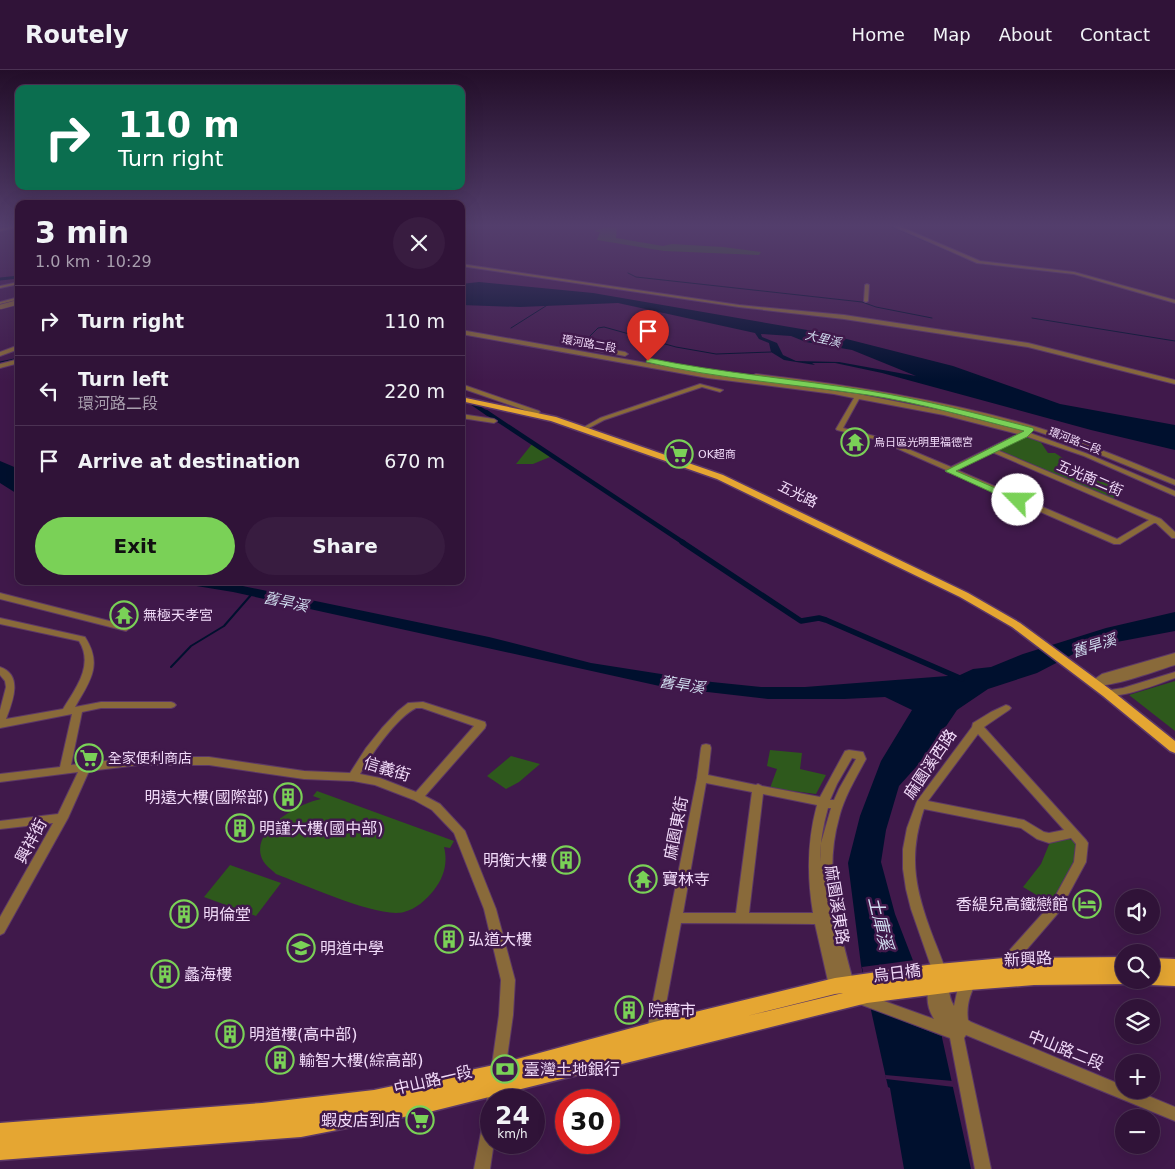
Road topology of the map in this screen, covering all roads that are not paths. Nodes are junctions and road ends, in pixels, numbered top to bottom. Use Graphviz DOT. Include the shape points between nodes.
graph roads {
  1 [pos="551,278"];
  2 [pos="1089,278"];
  3 [pos="0,282"];
  4 [pos="15,283"];
  5 [pos="15,284"];
  6 [pos="867,285"];
  7 [pos="0,287"];
  8 [pos="15,300"];
  9 [pos="866,301"];
  10 [pos="15,302"];
  11 [pos="1175,302"];
  12 [pos="0,306"];
  13 [pos="465,330"];
  14 [pos="15,348"];
  15 [pos="0,354"];
  16 [pos="15,362"];
  17 [pos="647,362"];
  18 [pos="0,366"];
  19 [pos="1175,383"];
  20 [pos="465,387"];
  21 [pos="720,390"];
  22 [pos="858,396"];
  23 [pos="465,399"];
  24 [pos="536,413"];
  25 [pos="465,417"];
  26 [pos="494,421"];
  27 [pos="587,427"];
  28 [pos="1028,431"];
  29 [pos="992,450"];
  30 [pos="949,471"];
  31 [pos="1175,487"];
  32 [pos="1175,494"];
  33 [pos="1158,521"];
  34 [pos="1175,536"];
  35 [pos="0,596"];
  36 [pos="0,621"];
  37 [pos="126,628"];
  38 [pos="1030,633"];
  39 [pos="1175,656"];
  40 [pos="1175,662"];
  41 [pos="0,670"];
  42 [pos="1175,670"];
  43 [pos="1175,675"];
  44 [pos="1096,682"];
  45 [pos="1110,692"];
  46 [pos="171,705"];
  47 [pos="1006,708"];
  48 [pos="78,709"];
  49 [pos="67,712"];
  50 [pos="0,723"];
  51 [pos="977,726"];
  52 [pos="1175,741"];
  53 [pos="706,748"];
  54 [pos="1175,748"];
  55 [pos="86,767"];
  56 [pos="66,769"];
  57 [pos="352,777"];
  58 [pos="702,778"];
  59 [pos="1,780"];
  60 [pos="758,788"];
  61 [pos="418,797"];
  62 [pos="824,800"];
  63 [pos="921,804"];
  64 [pos="836,805"];
  65 [pos="62,818"];
  66 [pos="0,825"];
  67 [pos="1073,833"];
  68 [pos="675,918"];
  69 [pos="742,918"];
  70 [pos="825,919"];
  71 [pos="0,929"];
  72 [pos="1115,965"];
  73 [pos="1004,966"];
  74 [pos="1160,966"];
  75 [pos="1175,967"];
  76 [pos="1115,976"];
  77 [pos="1160,977"];
  78 [pos="1175,978"];
  79 [pos="935,981"];
  80 [pos="969,982"];
  81 [pos="856,991"];
  82 [pos="963,1029"];
  83 [pos="654,1031"];
  84 [pos="496,1086"];
  85 [pos="1175,1114"];
  86 [pos="0,1133"];
  87 [pos="0,1150"];
  88 [pos="485,1154"];
  89 [pos="482,1169"];
  90 [pos="982,1169"];
  1 -- 19 [label="street" via="1003,341"];
  2 -- 11 [label="street"];
  3 -- 4 [label="street"];
  5 -- 7 [label="street"];
  6 -- 9 [label="street"];
  8 -- 12 [label="street"];
  10 -- 12 [label="street"];
  13 -- 17 [label="street, 環河路二段"];
  14 -- 15 [label="street"];
  16 -- 18 [label="street"];
  17 -- 22 [label="street, 環河路二段" via="708,376"];
  17 -- 28 [label="street, 環河路二段" via="859,390 956,409"];
  20 -- 24 [label="street, 五光路"];
  21 -- 27 [label="street" via="702,384"];
  22 -- 28 [label="street, 環河路二段"];
  22 -- 30 [label="street" via="839,429 880,439"];
  23 -- 24 [label="main road, 五光路"];
  24 -- 27 [label="main road, 五光路"];
  24 -- 38 [label="main road, 五光路" via="728,480 972,599"];
  25 -- 26 [label="street"];
  27 -- 38 [label="main road, 五光路" via="686,461 757,490 986,602"];
  28 -- 29 [label="street"];
  28 -- 31 [label="street, 環河路二段"];
  28 -- 31 [label="street, 環河路二段" via="1088,447"];
  28 -- 32 [label="street, 環河路二段"];
  29 -- 30 [label="street"];
  29 -- 33 [label="street, 五光南二街"];
  30 -- 33 [label="street" via="1117,542 1152,521"];
  33 -- 34 [label="street, 五光南二街"];
  35 -- 37 [label="street"];
  36 -- 49 [label="street" via="82,638 88,645 92,663"];
  38 -- 44 [label="main road"];
  39 -- 44 [label="street" via="1105,676"];
  40 -- 44 [label="street" via="1111,681"];
  41 -- 50 [label="street" via="9,677 12,685"];
  42 -- 45 [label="street" via="1118,686"];
  43 -- 45 [label="street"];
  44 -- 45 [label="main road"];
  45 -- 52 [label="main road"];
  45 -- 54 [label="main road"];
  46 -- 48 [label="street" via="101,705"];
  47 -- 51 [label="street, 麻園溪西路"];
  48 -- 49 [label="street"];
  48 -- 56 [label="street"];
  49 -- 50 [label="street"];
  51 -- 63 [label="street, 麻園溪西路"];
  51 -- 67 [label="street"];
  53 -- 58 [label="street, 麻園東街"];
  55 -- 56 [label="street, 信義街"];
  55 -- 57 [label="street, 信義街" via="139,761 209,761 304,775"];
  55 -- 65 [label="street, 興祥街"];
  56 -- 59 [label="street, 信義街"];
  57 -- 61 [label="street, 信義街" via="376,781"];
  57 -- 61 [label="street" via="380,739 408,708 415,705 481,725"];
  58 -- 60 [label="street"];
  58 -- 68 [label="street, 麻園東街"];
  60 -- 62 [label="street"];
  60 -- 69 [label="street"];
  61 -- 84 [label="street, 信義街" via="436,807 460,831 490,909 508,980"];
  62 -- 64 [label="street"];
  62 -- 64 [label="street, 麻園溪東路" via="849,754 859,755 861,759"];
  62 -- 70 [label="street, 麻園溪東路" via="813,856 814,885"];
  63 -- 67 [label="street" via="1024,824 1040,836 1049,838"];
  63 -- 79 [label="street, 麻園溪西路" via="907,848 911,887 928,942"];
  64 -- 70 [label="street, 麻園溪東路" via="826,849"];
  65 -- 66 [label="street"];
  65 -- 71 [label="street, 興祥街"];
  67 -- 73 [label="street" via="1082,843 1080,862 1055,908"];
  68 -- 69 [label="street"];
  68 -- 83 [label="street, 麻園東街"];
  69 -- 70 [label="street"];
  70 -- 81 [label="street, 麻園溪東路"];
  72 -- 73 [label="main road, 新興路"];
  73 -- 79 [label="main road, 新興路"];
  74 -- 75 [label="main road"];
  76 -- 80 [label="main road, 新興路"];
  77 -- 78 [label="main road"];
  79 -- 80 [label="main road, 新興路"];
  79 -- 81 [label="main road, 烏日橋"];
  79 -- 82 [label="street, 中山路二段" via="934,1004 938,1014 948,1023"];
  80 -- 82 [label="street" via="959,1008"];
  81 -- 82 [label="street"];
  81 -- 83 [label="main road, 中山路一段"];
  81 -- 84 [label="main road, 中山路一段"];
  82 -- 85 [label="street, 中山路二段"];
  82 -- 90 [label="street"];
  83 -- 84 [label="main road, 中山路一段"];
  84 -- 86 [label="main road, 中山路一段" via="429,1088 306,1109"];
  84 -- 87 [label="main road, 中山路一段" via="429,1103 301,1127"];
  88 -- 89 [label="street"];
}
